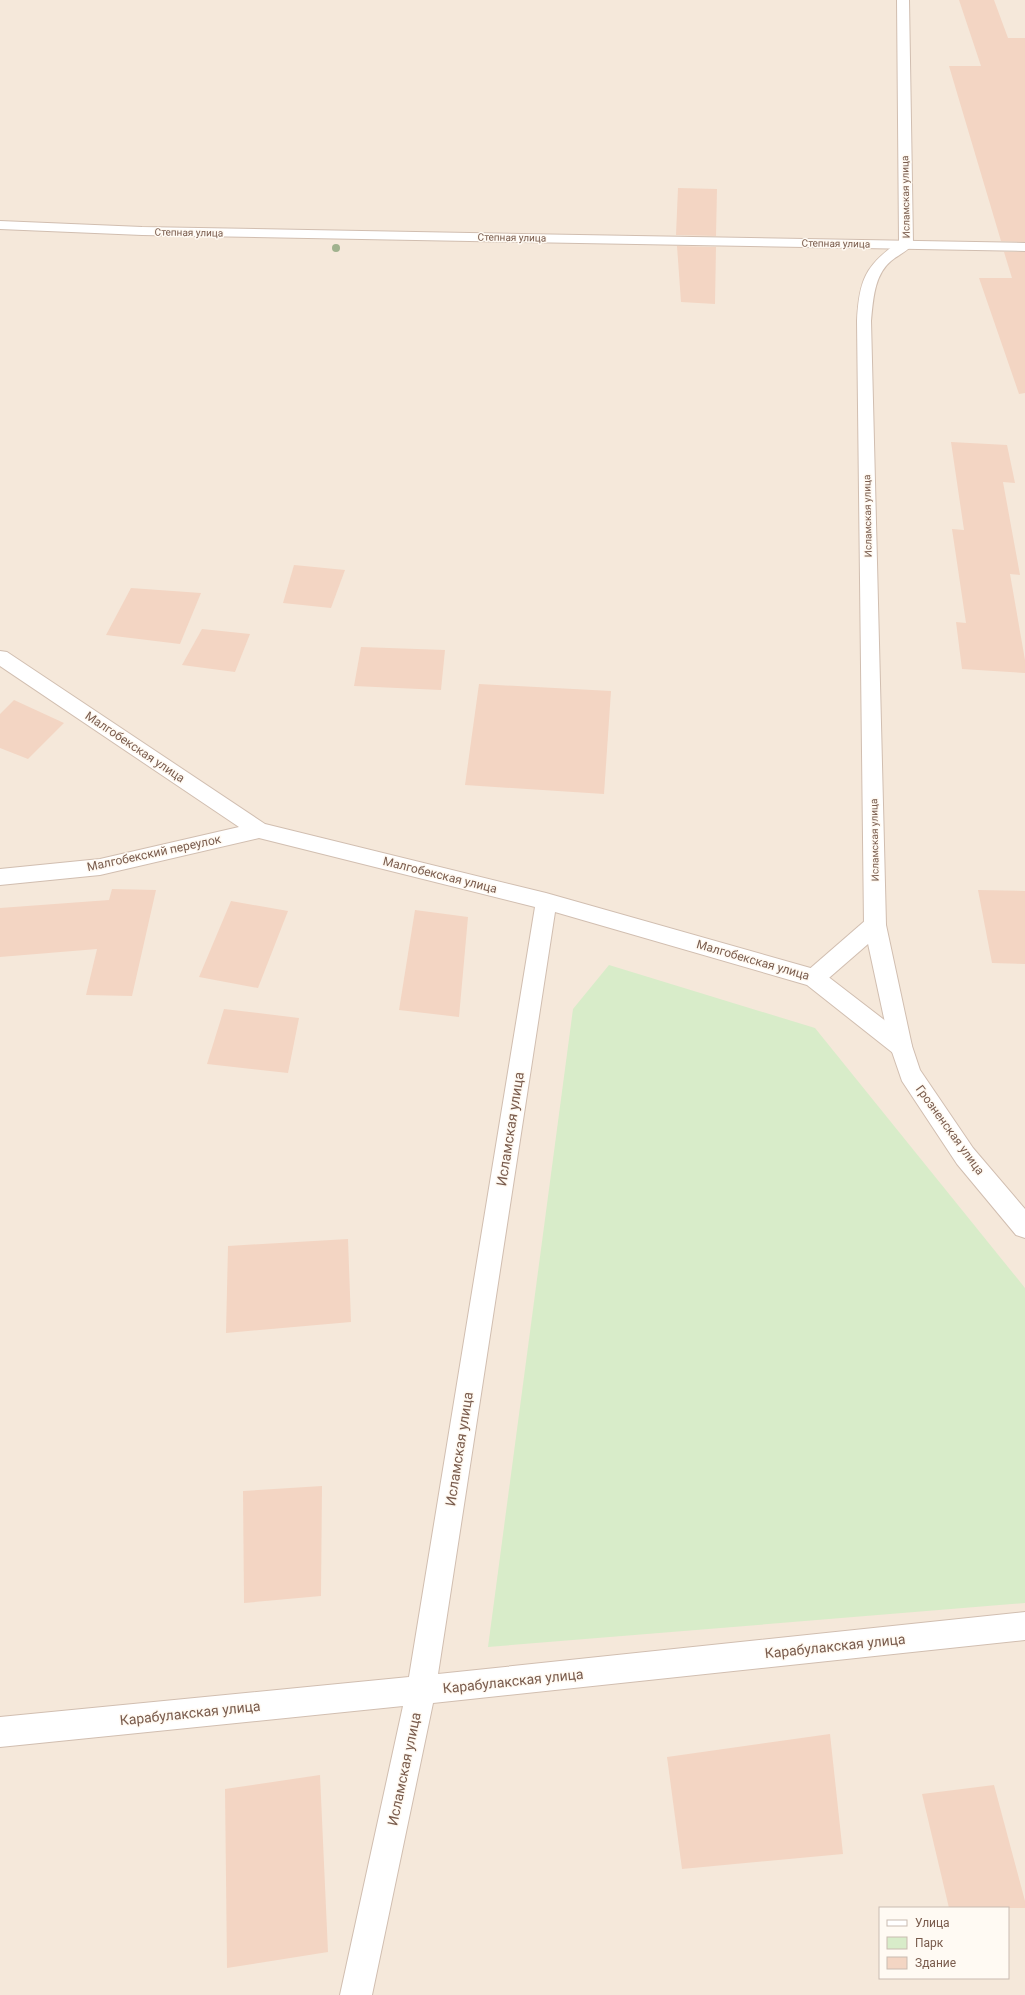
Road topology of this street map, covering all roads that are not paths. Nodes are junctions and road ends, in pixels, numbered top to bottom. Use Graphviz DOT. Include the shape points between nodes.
graph roads {
  1 [pos="903,0"];
  2 [pos="0,225"];
  3 [pos="906,244"];
  4 [pos="1025,247"];
  5 [pos="0,657"];
  6 [pos="259,830"];
  7 [pos="0,877"];
  8 [pos="546,901"];
  9 [pos="875,925"];
  10 [pos="814,978"];
  11 [pos="901,1046"];
  12 [pos="1025,1227"];
  13 [pos="1025,1626"];
  14 [pos="421,1690"];
  15 [pos="0,1732"];
  16 [pos="356,1995"];
  1 -- 3 [label="street, Исламская улица"];
  2 -- 3 [label="street, Степная улица" via="142,231"];
  3 -- 4 [label="street, Степная улица"];
  3 -- 9 [label="street, Исламская улица" via="883,260 872,275 864,321"];
  5 -- 6 [label="street, Малгобекская улица"];
  6 -- 7 [label="street, Малгобекский переулок" via="100,867"];
  6 -- 8 [label="street, Малгобекская улица"];
  8 -- 10 [label="street, Малгобекская улица"];
  8 -- 14 [label="street, Исламская улица"];
  9 -- 10 [label="street"];
  9 -- 11 [label="street, Исламская улица"];
  10 -- 11 [label="street, Малгобекская улица"];
  11 -- 12 [label="street, Грозненская улица" via="910,1074 965,1156"];
  13 -- 14 [label="street, Карабулакская улица"];
  14 -- 15 [label="street, Карабулакская улица"];
  14 -- 16 [label="street, Исламская улица"];
}
